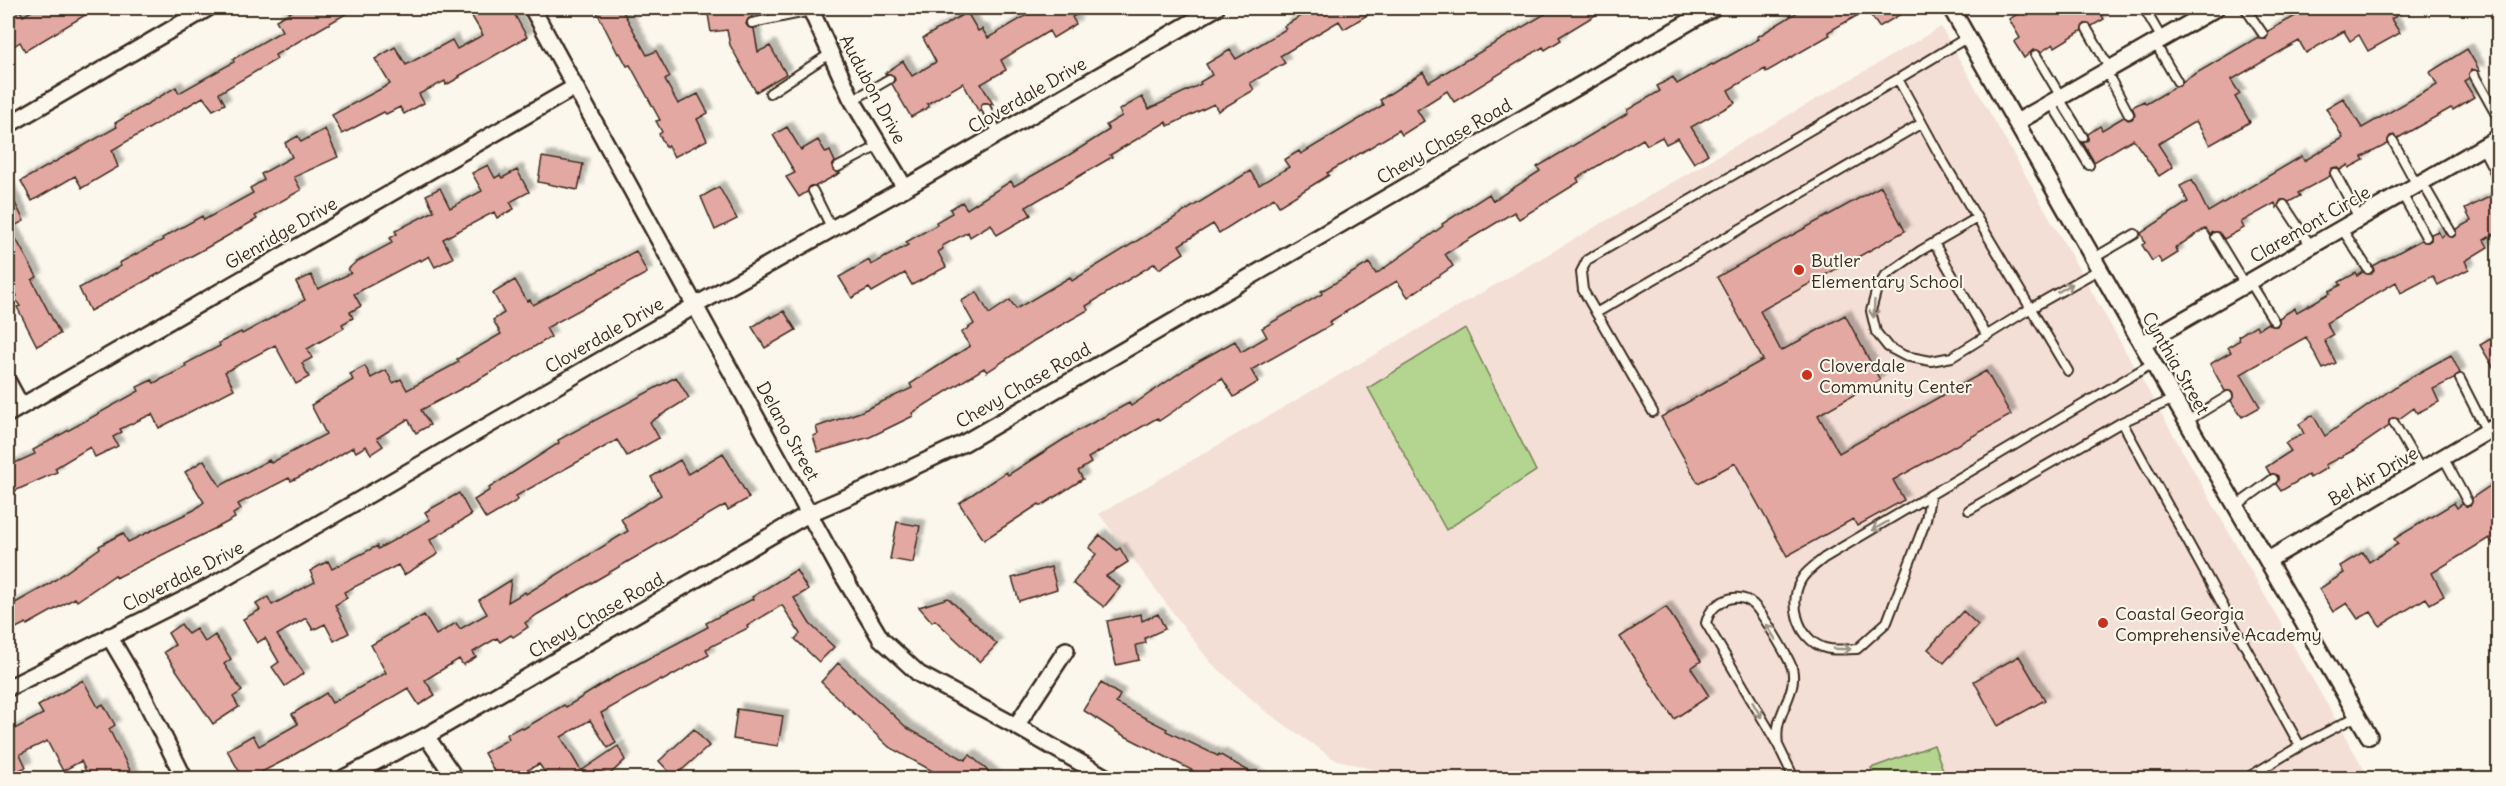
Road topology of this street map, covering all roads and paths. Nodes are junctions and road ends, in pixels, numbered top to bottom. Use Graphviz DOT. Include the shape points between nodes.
graph roads {
  1 [pos="208,8"];
  2 [pos="532,8"];
  3 [pos="1216,8"];
  4 [pos="1713,8"];
  5 [pos="1951,8"];
  6 [pos="2144,8"];
  7 [pos="2216,8"];
  8 [pos="2245,8"];
  9 [pos="810,9"];
  10 [pos="752,23"];
  11 [pos="2087,29"];
  12 [pos="2263,34"];
  13 [pos="1968,37"];
  14 [pos="2158,41"];
  15 [pos="831,53"];
  16 [pos="2036,55"];
  17 [pos="2108,70"];
  18 [pos="2474,75"];
  19 [pos="889,79"];
  20 [pos="1898,79"];
  21 [pos="2177,81"];
  22 [pos="575,87"];
  23 [pos="770,93"];
  24 [pos="2057,99"];
  25 [pos="853,100"];
  26 [pos="986,108"];
  27 [pos="2129,114"];
  28 [pos="2499,118"];
  29 [pos="2017,122"];
  30 [pos="1922,123"];
  31 [pos="8,125"];
  32 [pos="998,134"];
  33 [pos="2083,137"];
  34 [pos="2499,138"];
  35 [pos="2392,141"];
  36 [pos="880,145"];
  37 [pos="2482,147"];
  38 [pos="2089,165"];
  39 [pos="838,167"];
  40 [pos="2335,173"];
  41 [pos="2499,178"];
  42 [pos="2419,184"];
  43 [pos="905,188"];
  44 [pos="813,191"];
  45 [pos="2402,194"];
  46 [pos="2284,205"];
  47 [pos="1977,218"];
  48 [pos="2359,218"];
  49 [pos="832,229"];
  50 [pos="2342,229"];
  51 [pos="2451,232"];
  52 [pos="2135,234"];
  53 [pos="2217,237"];
  54 [pos="2426,237"];
  55 [pos="1934,243"];
  56 [pos="2311,246"];
  57 [pos="2097,264"];
  58 [pos="2368,269"];
  59 [pos="2247,283"];
  60 [pos="696,305"];
  61 [pos="2031,308"];
  62 [pos="1596,313"];
  63 [pos="2274,321"];
  64 [pos="1987,336"];
  65 [pos="2142,344"];
  66 [pos="2153,363"];
  67 [pos="2068,371"];
  68 [pos="2460,379"];
  69 [pos="8,382"];
  70 [pos="2228,396"];
  71 [pos="2174,399"];
  72 [pos="14,410"];
  73 [pos="1653,412"];
  74 [pos="2187,421"];
  75 [pos="2122,422"];
  76 [pos="2394,423"];
  77 [pos="2493,429"];
  78 [pos="2443,457"];
  79 [pos="2421,470"];
  80 [pos="2273,479"];
  81 [pos="1930,497"];
  82 [pos="2468,501"];
  83 [pos="2236,506"];
  84 [pos="1969,510"];
  85 [pos="810,513"];
  86 [pos="2268,560"];
  87 [pos="109,636"];
  88 [pos="1066,650"];
  89 [pos="8,688"];
  90 [pos="2357,716"];
  91 [pos="1016,726"];
  92 [pos="426,736"];
  93 [pos="2369,736"];
  94 [pos="1778,745"];
  95 [pos="2300,746"];
  96 [pos="184,778"];
  97 [pos="344,778"];
  98 [pos="455,778"];
  99 [pos="1107,778"];
  100 [pos="1794,778"];
  101 [pos="2247,778"];
  1 -- 31 [label="street"];
  2 -- 22 [label="street, Delano Street"];
  3 -- 32 [label="street, Cloverdale Drive"];
  4 -- 85 [label="street, Chevy Chase Road" via="963,443"];
  5 -- 13 [label="street, Cynthia Street"];
  6 -- 14 [label="lane"];
  7 -- 14 [label="street"];
  8 -- 12 [label="lane"];
  9 -- 10 [label="lane"];
  9 -- 15 [label="street, Audubon Drive"];
  11 -- 17 [label="lane"];
  13 -- 20 [label="lane"];
  13 -- 29 [label="street, Cynthia Street"];
  14 -- 17 [label="street"];
  14 -- 21 [label="lane"];
  15 -- 23 [label="lane"];
  15 -- 25 [label="street, Audubon Drive"];
  16 -- 24 [label="lane"];
  17 -- 24 [label="street"];
  17 -- 27 [label="lane"];
  18 -- 28 [label="lane"];
  19 -- 25 [label="lane"];
  20 -- 30 [label="lane"];
  20 -- 62 [label="lane" via="1587,260 1581,284"];
  22 -- 60 [label="street, Delano Street"];
  22 -- 72 [label="street, Glenridge Drive"];
  24 -- 29 [label="street"];
  24 -- 33 [label="lane"];
  24 -- 38 [label="lane"];
  25 -- 36 [label="street, Audubon Drive"];
  26 -- 32 [label="lane"];
  29 -- 57 [label="street, Cynthia Street"];
  30 -- 47 [label="lane"];
  30 -- 62 [label="lane"];
  32 -- 43 [label="street, Cloverdale Drive"];
  34 -- 37 [label="street, Claremont Circle"];
  35 -- 42 [label="lane"];
  36 -- 39 [label="lane"];
  36 -- 43 [label="street, Audubon Drive"];
  37 -- 41 [label="lane"];
  37 -- 42 [label="street, Claremont Circle"];
  40 -- 48 [label="lane"];
  42 -- 45 [label="street, Claremont Circle"];
  42 -- 51 [label="lane"];
  43 -- 49 [label="street, Cloverdale Drive"];
  44 -- 49 [label="lane"];
  45 -- 48 [label="street, Claremont Circle"];
  45 -- 54 [label="lane"];
  46 -- 56 [label="lane"];
  47 -- 55 [label="lane"];
  47 -- 61 [label="lane"];
  48 -- 50 [label="street, Claremont Circle"];
  49 -- 60 [label="street, Cloverdale Drive"];
  50 -- 56 [label="street, Claremont Circle"];
  50 -- 58 [label="lane"];
  52 -- 57 [label="lane"];
  53 -- 59 [label="lane"];
  55 -- 64 [label="lane"];
  55 -- 64 [label="lane, one-way" via="1886,275 1877,288 1871,311 1876,332 1887,347 1905,356 1931,361 1952,357"];
  56 -- 59 [label="street, Claremont Circle"];
  61 -- 57 [label="lane, one-way"];
  57 -- 65 [label="street, Cynthia Street"];
  59 -- 63 [label="lane"];
  59 -- 65 [label="street, Claremont Circle"];
  60 -- 85 [label="street, Delano Street"];
  60 -- 87 [label="street, Cloverdale Drive" via="213,585"];
  61 -- 64 [label="lane"];
  61 -- 67 [label="lane"];
  62 -- 73 [label="lane"];
  65 -- 66 [label="street, Cynthia Street"];
  66 -- 71 [label="street, Cynthia Street"];
  66 -- 81 [label="lane"];
  68 -- 77 [label="lane"];
  69 -- 72 [label="street"];
  70 -- 74 [label="lane"];
  71 -- 74 [label="street, Cynthia Street"];
  71 -- 75 [label="lane"];
  74 -- 83 [label="street, Cynthia Street"];
  75 -- 84 [label="lane"];
  75 -- 95 [label="lane"];
  76 -- 79 [label="lane"];
  77 -- 78 [label="street, Bel Air Drive"];
  78 -- 79 [label="street, Bel Air Drive"];
  78 -- 82 [label="lane"];
  79 -- 86 [label="street, Bel Air Drive"];
  80 -- 83 [label="lane"];
  81 -- 81 [label="lane, one-way" via="1824,558 1802,578 1794,600 1798,622 1808,637 1824,648 1857,649 1887,622 1926,520"];
  83 -- 86 [label="street, Cynthia Street"];
  85 -- 91 [label="street, Delano Street" via="881,639 919,674"];
  85 -- 92 [label="street, Chevy Chase Road"];
  86 -- 90 [label="street, Cynthia Street"];
  87 -- 89 [label="street, Cloverdale Drive"];
  87 -- 96 [label="street"];
  88 -- 91 [label="street"];
  90 -- 93 [label="street, Cynthia Street"];
  90 -- 95 [label="lane"];
  91 -- 99 [label="street, Delano Street"];
  92 -- 97 [label="street, Chevy Chase Road"];
  92 -- 98 [label="street"];
  94 -- 94 [label="lane, one-way" via="1792,668 1754,605 1738,597 1728,598 1708,614 1706,623"];
  94 -- 100 [label="lane"];
  95 -- 101 [label="lane"];
}
